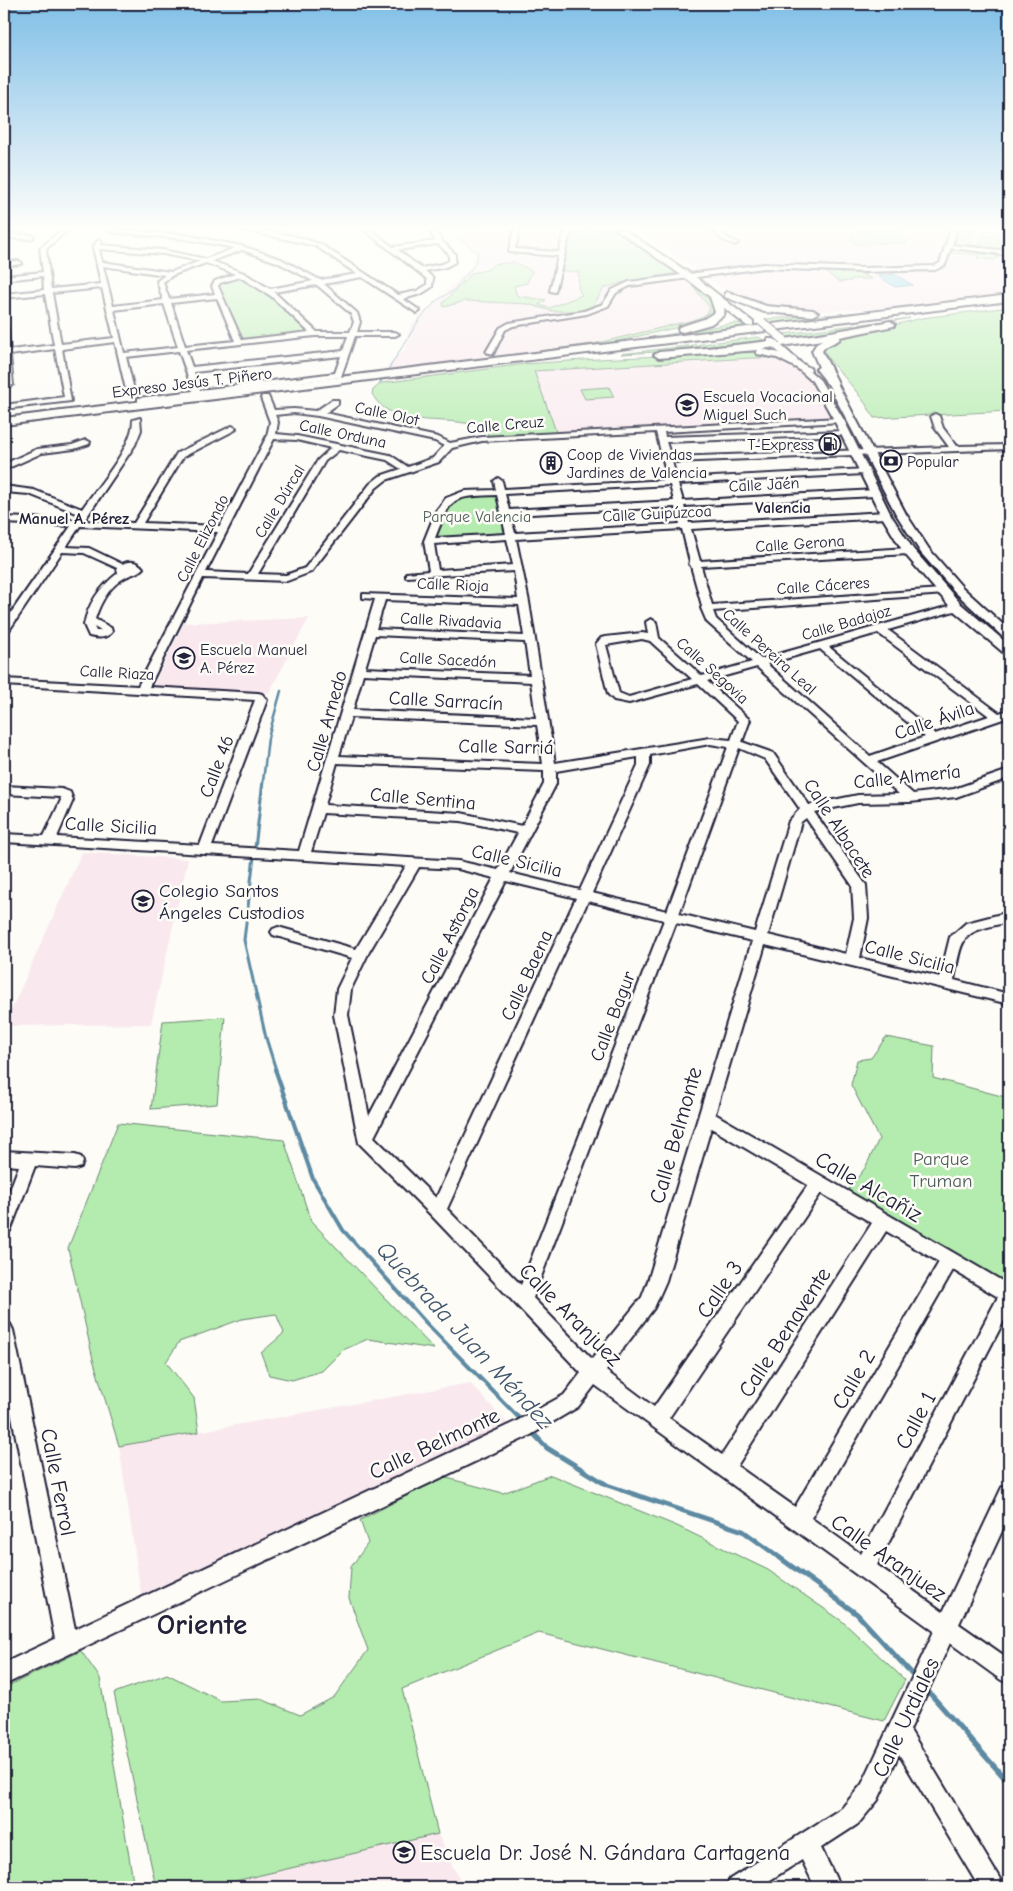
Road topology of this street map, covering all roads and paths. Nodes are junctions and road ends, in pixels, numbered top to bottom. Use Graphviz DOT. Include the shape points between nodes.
graph roads {
  1 [pos="53,317"];
  2 [pos="112,317"];
  3 [pos="171,317"];
  4 [pos="228,317"];
  5 [pos="297,317"];
  6 [pos="355,317"];
  7 [pos="554,317"];
  8 [pos="717,317"];
  9 [pos="749,317"];
  10 [pos="772,317"];
  11 [pos="858,317"];
  12 [pos="887,317"];
  13 [pos="927,317"];
  14 [pos="752,319"];
  15 [pos="4,328"];
  16 [pos="683,328"];
  17 [pos="850,333"];
  18 [pos="315,334"];
  19 [pos="353,334"];
  20 [pos="394,334"];
  21 [pos="118,340"];
  22 [pos="239,342"];
  23 [pos="780,342"];
  24 [pos="59,347"];
  25 [pos="182,348"];
  26 [pos="490,352"];
  27 [pos="700,352"];
  28 [pos="6,353"];
  29 [pos="347,353"];
  30 [pos="800,353"];
  31 [pos="122,355"];
  32 [pos="652,355"];
  33 [pos="632,356"];
  34 [pos="535,359"];
  35 [pos="809,366"];
  36 [pos="189,370"];
  37 [pos="832,383"];
  38 [pos="4,385"];
  39 [pos="130,390"];
  40 [pos="197,393"];
  41 [pos="265,398"];
  42 [pos="141,400"];
  43 [pos="185,402"];
  44 [pos="336,402"];
  45 [pos="4,407"];
  46 [pos="272,413"];
  47 [pos="318,414"];
  48 [pos="79,415"];
  49 [pos="935,416"];
  50 [pos="137,420"];
  51 [pos="839,420"];
  52 [pos="4,422"];
  53 [pos="4,426"];
  54 [pos="232,428"];
  55 [pos="659,430"];
  56 [pos="845,433"];
  57 [pos="271,436"];
  58 [pos="662,440"];
  59 [pos="86,442"];
  60 [pos="338,446"];
  61 [pos="449,446"];
  62 [pos="1009,447"];
  63 [pos="956,449"];
  64 [pos="855,452"];
  65 [pos="870,452"];
  66 [pos="668,460"];
  67 [pos="4,467"];
  68 [pos="406,469"];
  69 [pos="864,471"];
  70 [pos="673,481"];
  71 [pos="499,486"];
  72 [pos="4,489"];
  73 [pos="875,492"];
  74 [pos="679,504"];
  75 [pos="84,513"];
  76 [pos="506,513"];
  77 [pos="886,515"];
  78 [pos="4,520"];
  79 [pos="77,523"];
  80 [pos="137,525"];
  81 [pos="685,527"];
  82 [pos="222,529"];
  83 [pos="511,536"];
  84 [pos="430,541"];
  85 [pos="62,550"];
  86 [pos="908,551"];
  87 [pos="694,564"];
  88 [pos="518,568"];
  89 [pos="434,573"];
  90 [pos="409,574"];
  91 [pos="200,575"];
  92 [pos="251,577"];
  93 [pos="941,592"];
  94 [pos="367,596"];
  95 [pos="381,596"];
  96 [pos="524,602"];
  97 [pos="706,608"];
  98 [pos="957,608"];
  99 [pos="90,620"];
  100 [pos="652,622"];
  101 [pos="880,629"];
  102 [pos="4,630"];
  103 [pos="371,632"];
  104 [pos="1009,636"];
  105 [pos="530,639"];
  106 [pos="654,639"];
  107 [pos="822,646"];
  108 [pos="1009,651"];
  109 [pos="760,664"];
  110 [pos="359,671"];
  111 [pos="536,679"];
  112 [pos="701,680"];
  113 [pos="4,682"];
  114 [pos="142,689"];
  115 [pos="258,696"];
  116 [pos="347,713"];
  117 [pos="1009,713"];
  118 [pos="997,717"];
  119 [pos="543,722"];
  120 [pos="934,739"];
  121 [pos="736,743"];
  122 [pos="644,754"];
  123 [pos="333,759"];
  124 [pos="870,760"];
  125 [pos="550,768"];
  126 [pos="1003,776"];
  127 [pos="1009,788"];
  128 [pos="4,790"];
  129 [pos="910,798"];
  130 [pos="318,809"];
  131 [pos="807,809"];
  132 [pos="524,830"];
  133 [pos="49,840"];
  134 [pos="5,841"];
  135 [pos="205,849"];
  136 [pos="304,855"];
  137 [pos="416,861"];
  138 [pos="501,875"];
  139 [pos="585,896"];
  140 [pos="1009,916"];
  141 [pos="671,918"];
  142 [pos="278,932"];
  143 [pos="759,938"];
  144 [pos="360,955"];
  145 [pos="852,961"];
  146 [pos="946,984"];
  147 [pos="1009,999"];
  148 [pos="706,1118"];
  149 [pos="365,1138"];
  150 [pos="4,1158"];
  151 [pos="29,1160"];
  152 [pos="75,1162"];
  153 [pos="818,1183"];
  154 [pos="438,1211"];
  155 [pos="883,1221"];
  156 [pos="4,1226"];
  157 [pos="950,1260"];
  158 [pos="1009,1294"];
  159 [pos="524,1302"];
  160 [pos="4,1330"];
  161 [pos="593,1374"];
  162 [pos="656,1420"];
  163 [pos="724,1468"];
  164 [pos="1009,1494"];
  165 [pos="798,1521"];
  166 [pos="1004,1521"];
  167 [pos="864,1569"];
  168 [pos="947,1627"];
  169 [pos="67,1644"];
  170 [pos="1009,1672"];
  171 [pos="4,1674"];
  172 [pos="902,1725"];
  173 [pos="806,1844"];
  174 [pos="738,1887"];
  175 [pos="828,1887"];
  176 [pos="992,1887"];
  1 -- 24 [label="street"];
  2 -- 21 [label="street"];
  3 -- 25 [label="street"];
  4 -- 22 [label="street"];
  5 -- 18 [label="street"];
  6 -- 19 [label="street"];
  7 -- 26 [label="street" via="512,324 502,329"];
  8 -- 16 [label="highway"];
  9 -- 14 [label="main road"];
  10 -- 14 [label="highway"];
  11 -- 34 [label="highway, Expreso Jesús T. Piñero"];
  12 -- 34 [label="highway, Expreso Jesús T. Piñero"];
  13 -- 17 [label="highway"];
  14 -- 16 [label="highway"];
  14 -- 23 [label="main road"];
  14 -- 23 [label="main road, bridge"];
  15 -- 28 [label="street"];
  16 -- 34 [label="highway"];
  17 -- 23 [label="highway"];
  17 -- 37 [label="highway" via="826,341 818,349"];
  18 -- 19 [label="street"];
  18 -- 22 [label="street"];
  19 -- 20 [label="street"];
  19 -- 29 [label="street"];
  21 -- 24 [label="street"];
  21 -- 31 [label="street"];
  22 -- 25 [label="street"];
  23 -- 27 [label="highway"];
  23 -- 30 [label="main road"];
  23 -- 35 [label="main road"];
  24 -- 28 [label="street"];
  24 -- 45 [label="street" via="68,399"];
  25 -- 31 [label="street"];
  25 -- 36 [label="street"];
  27 -- 32 [label="highway"];
  27 -- 35 [label="highway" via="771,353"];
  28 -- 38 [label="street" via="9,384"];
  29 -- 36 [label="street"];
  29 -- 40 [label="street" via="338,375"];
  31 -- 39 [label="street"];
  33 -- 34 [label="highway"];
  34 -- 43 [label="highway, Expreso Jesús T. Piñero"];
  35 -- 37 [label="main road"];
  35 -- 51 [label="main road"];
  36 -- 40 [label="street"];
  37 -- 65 [label="main road"];
  39 -- 42 [label="highway"];
  39 -- 48 [label="highway" via="126,404"];
  40 -- 42 [label="street"];
  41 -- 46 [label="street, Calle Elizondo"];
  42 -- 43 [label="highway"];
  43 -- 48 [label="highway, Expreso Jesús T. Piñero"];
  43 -- 50 [label="highway" via="144,412"];
  44 -- 47 [label="street, Calle Olot"];
  46 -- 47 [label="street, Calle Olot"];
  46 -- 57 [label="street, Calle Elizondo"];
  47 -- 61 [label="street, Calle Olot" via="438,439"];
  48 -- 50 [label="highway" via="128,414"];
  48 -- 52 [label="highway, Expreso Jesús T. Piñero"];
  48 -- 53 [label="highway, Expreso Jesús T. Piñero"];
  49 -- 63 [label="street" via="939,428"];
  50 -- 75 [label="street" via="137,430 130,445"];
  51 -- 55 [label="street, Calle Creuz"];
  51 -- 56 [label="main road"];
  54 -- 80 [label="street" via="180,455"];
  55 -- 58 [label="street, Calle Pereira Leal"];
  55 -- 61 [label="street, Calle Creuz" via="482,439"];
  56 -- 58 [label="street"];
  56 -- 64 [label="main road"];
  57 -- 60 [label="street, Calle Orduna"];
  57 -- 82 [label="street, Calle Elizondo"];
  58 -- 66 [label="street, Calle Pereira Leal"];
  59 -- 67 [label="street" via="74,447 40,451"];
  60 -- 68 [label="street, Calle Orduna" via="390,458"];
  60 -- 92 [label="street, Calle Dúrcal" via="322,460"];
  61 -- 68 [label="street, Calle Creuz" via="436,460"];
  62 -- 63 [label="street"];
  63 -- 65 [label="street"];
  64 -- 65 [label="street"];
  64 -- 66 [label="street"];
  64 -- 69 [label="main road"];
  65 -- 104 [label="main road" via="901,514 925,551 959,590"];
  66 -- 70 [label="street, Calle Pereira Leal"];
  68 -- 92 [label="street, Calle Creuz" via="372,486 308,570 287,578"];
  69 -- 70 [label="street"];
  69 -- 73 [label="main road"];
  70 -- 71 [label="street"];
  70 -- 74 [label="street, Calle Pereira Leal"];
  71 -- 76 [label="street, Calle Astorga"];
  71 -- 84 [label="street" via="449,500 441,511"];
  72 -- 75 [label="street" via="31,492"];
  73 -- 74 [label="street, Calle Jaén"];
  73 -- 77 [label="main road"];
  74 -- 76 [label="street, Calle Jaén"];
  74 -- 81 [label="street, Calle Pereira Leal"];
  75 -- 79 [label="street"];
  76 -- 83 [label="street, Calle Astorga"];
  77 -- 81 [label="street, Calle Guipúzcoa"];
  77 -- 86 [label="main road"];
  78 -- 79 [label="street"];
  79 -- 80 [label="street"];
  79 -- 85 [label="street"];
  80 -- 82 [label="street"];
  81 -- 83 [label="street, Calle Guipúzcoa"];
  81 -- 87 [label="street, Calle Pereira Leal"];
  82 -- 91 [label="street, Calle Elizondo"];
  83 -- 84 [label="street, Calle Guipúzcoa"];
  83 -- 88 [label="street, Calle Astorga"];
  84 -- 89 [label="street"];
  85 -- 99 [label="street" via="89,552 123,570 94,604"];
  85 -- 102 [label="street"];
  86 -- 87 [label="street, Calle Gerona"];
  86 -- 93 [label="main road"];
  87 -- 97 [label="street, Calle Pereira Leal"];
  88 -- 89 [label="street"];
  88 -- 96 [label="street, Calle Astorga"];
  89 -- 90 [label="street"];
  91 -- 92 [label="street, Calle Creuz"];
  91 -- 114 [label="street, Calle Elizondo"];
  93 -- 97 [label="street, Calle Cáceres"];
  93 -- 98 [label="main road"];
  94 -- 95 [label="street, Calle Rioja"];
  95 -- 96 [label="street, Calle Rioja"];
  95 -- 103 [label="street, Calle Arnedo"];
  96 -- 105 [label="street, Calle Astorga"];
  97 -- 109 [label="street, Calle Pereira Leal" via="710,620"];
  98 -- 101 [label="street, Calle Badajoz"];
  98 -- 108 [label="main road"];
  100 -- 106 [label="street, Calle Segovia"];
  101 -- 107 [label="street, Calle Badajoz"];
  101 -- 118 [label="street"];
  103 -- 105 [label="street, Calle Rivadavia"];
  103 -- 110 [label="street, Calle Arnedo"];
  105 -- 111 [label="street, Calle Astorga"];
  106 -- 112 [label="street, Calle Segovia"];
  106 -- 112 [label="street, Calle Badajoz" via="642,636 604,640 602,644 614,694 618,698 629,700"];
  107 -- 109 [label="street, Calle Badajoz"];
  107 -- 120 [label="street"];
  109 -- 112 [label="street, Calle Badajoz"];
  109 -- 124 [label="street, Calle Pereira Leal"];
  110 -- 111 [label="street, Calle Sacedón"];
  110 -- 116 [label="street, Calle Arnedo"];
  111 -- 119 [label="street, Calle Astorga"];
  112 -- 121 [label="street, Calle Segovia" via="744,720"];
  113 -- 114 [label="street, Calle Riaza"];
  114 -- 115 [label="street, Calle Riaza"];
  115 -- 135 [label="street, Calle 46" via="261,700"];
  116 -- 119 [label="street, Calle Sarracín"];
  116 -- 123 [label="street, Calle Arnedo"];
  117 -- 118 [label="street, Calle Ávila"];
  118 -- 120 [label="street, Calle Ávila"];
  119 -- 125 [label="street, Calle Astorga"];
  120 -- 124 [label="street, Calle Ávila"];
  121 -- 122 [label="street, Calle Sarriá" via="710,741"];
  121 -- 131 [label="street, Calle Albacete" via="769,756"];
  121 -- 141 [label="street, Calle Bagur"];
  122 -- 125 [label="street, Calle Sarriá"];
  122 -- 139 [label="street, Calle Baena" via="644,765"];
  123 -- 125 [label="street, Calle Sarriá"];
  123 -- 130 [label="street, Calle Arnedo"];
  124 -- 129 [label="street, Calle Pereira Leal"];
  125 -- 132 [label="street, Calle Astorga" via="550,784"];
  126 -- 127 [label="street"];
  126 -- 129 [label="street, Calle Almería" via="956,793"];
  128 -- 133 [label="street" via="66,795 67,800"];
  129 -- 131 [label="street, Calle Almería" via="858,799"];
  130 -- 132 [label="street, Calle Sentina" via="460,817"];
  130 -- 136 [label="street, Calle Arnedo"];
  131 -- 143 [label="street, Calle Belmonte" via="795,821"];
  131 -- 145 [label="street, Calle Albacete" via="859,885 861,918"];
  132 -- 138 [label="street, Calle Astorga"];
  133 -- 134 [label="street, Calle Sicilia"];
  133 -- 135 [label="street, Calle Sicilia"];
  135 -- 136 [label="street, Calle Sicilia"];
  136 -- 137 [label="street, Calle Sicilia"];
  137 -- 138 [label="street, Calle Sicilia" via="458,865"];
  137 -- 144 [label="street"];
  138 -- 139 [label="street, Calle Sicilia"];
  138 -- 149 [label="street, Calle Astorga"];
  139 -- 141 [label="street, Calle Sicilia"];
  139 -- 154 [label="street, Calle Baena"];
  140 -- 146 [label="street" via="971,926 955,940"];
  141 -- 143 [label="street, Calle Sicilia"];
  141 -- 159 [label="street, Calle Bagur"];
  142 -- 144 [label="street"];
  143 -- 145 [label="street, Calle Sicilia"];
  143 -- 148 [label="street, Calle Belmonte"];
  144 -- 149 [label="street" via="344,989 341,1015"];
  145 -- 146 [label="street, Calle Sicilia"];
  146 -- 147 [label="street, Calle Sicilia"];
  148 -- 153 [label="street, Calle Alcañiz"];
  148 -- 161 [label="street, Calle Belmonte" via="658,1281 648,1302"];
  149 -- 154 [label="street, Calle Aranjuez"];
  150 -- 151 [label="street"];
  151 -- 152 [label="street"];
  151 -- 156 [label="street"];
  153 -- 155 [label="street, Calle Alcañiz"];
  153 -- 162 [label="street, Calle 3"];
  154 -- 159 [label="street, Calle Aranjuez"];
  155 -- 157 [label="street, Calle Alcañiz"];
  155 -- 163 [label="street, Calle Benavente"];
  157 -- 158 [label="street, Calle Alcañiz"];
  157 -- 165 [label="street, Calle 2"];
  158 -- 167 [label="street, Calle 1"];
  159 -- 161 [label="street, Calle Aranjuez"];
  160 -- 169 [label="street, Calle Ferrol"];
  161 -- 162 [label="street, Calle Aranjuez"];
  161 -- 169 [label="street, Calle Belmonte" via="571,1401 544,1418"];
  162 -- 163 [label="street, Calle Aranjuez"];
  163 -- 165 [label="street, Calle Aranjuez"];
  164 -- 166 [label="street, Calle Urdiales"];
  165 -- 167 [label="street, Calle Aranjuez"];
  166 -- 168 [label="street, Calle Urdiales"];
  167 -- 168 [label="street, Calle Aranjuez"];
  168 -- 170 [label="street, Calle Aranjuez"];
  168 -- 172 [label="street, Calle Urdiales"];
  169 -- 171 [label="street, Calle Belmonte"];
  172 -- 173 [label="street, Calle Urdiales" via="870,1792 850,1816"];
  172 -- 176 [label="street"];
  173 -- 174 [label="street, Calle Urdiales"];
  173 -- 175 [label="street"];
}
